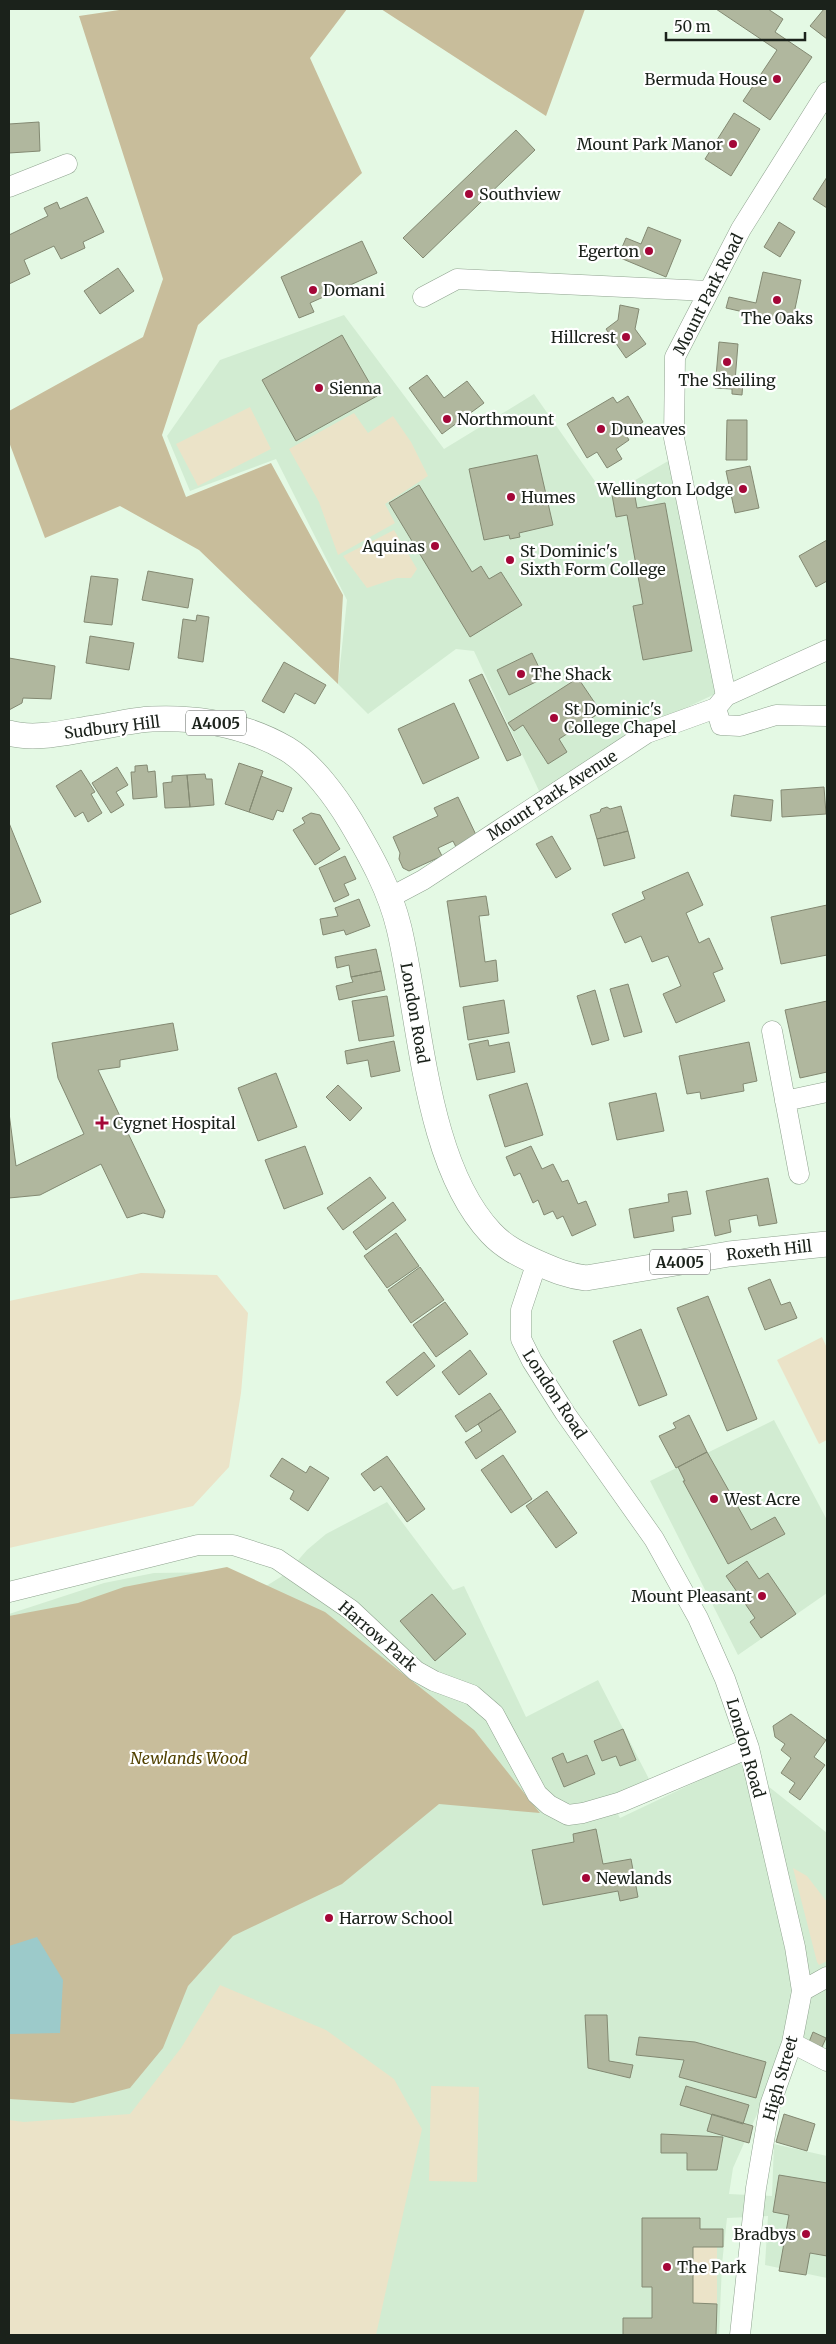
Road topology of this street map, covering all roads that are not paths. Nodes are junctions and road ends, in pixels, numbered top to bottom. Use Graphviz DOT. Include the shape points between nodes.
graph roads {
  1 [pos="827,92"];
  2 [pos="67,164"];
  3 [pos="9,187"];
  4 [pos="708,291"];
  5 [pos="423,297"];
  6 [pos="827,650"];
  7 [pos="721,702"];
  8 [pos="827,716"];
  9 [pos="9,733"];
  10 [pos="369,852"];
  11 [pos="389,898"];
  12 [pos="772,1031"];
  13 [pos="827,1092"];
  14 [pos="785,1101"];
  15 [pos="799,1174"];
  16 [pos="827,1244"];
  17 [pos="537,1262"];
  18 [pos="9,1592"];
  19 [pos="749,1748"];
  20 [pos="774,1853"];
  21 [pos="827,1977"];
  22 [pos="802,1991"];
  23 [pos="792,2043"];
  24 [pos="827,2061"];
  25 [pos="740,2335"];
  1 -- 4 [label="street, Mount Park Road" via="751,213"];
  2 -- 3 [label="street"];
  4 -- 5 [label="street" via="457,280"];
  4 -- 7 [label="street, Mount Park Road" via="675,357 674,438"];
  6 -- 7 [label="street, Mount Park Avenue"];
  7 -- 8 [label="street" via="721,724 740,726 776,715"];
  7 -- 11 [label="street, Mount Park Avenue" via="648,733 423,880"];
  9 -- 10 [label="main road, Sudbury Hill / A4005" via="54,734 152,719 211,721 251,732 288,750 318,778 341,805"];
  10 -- 11 [label="main road, London Road / A4005"];
  11 -- 17 [label="main road, London Road / A4005" via="398,926 425,1070 448,1161 475,1214 492,1235 515,1252"];
  12 -- 14 [label="street"];
  13 -- 14 [label="street"];
  14 -- 15 [label="street"];
  16 -- 17 [label="main road, Roxeth Hill / A4005" via="728,1254 586,1278 567,1276"];
  17 -- 19 [label="street, London Road" via="521,1310 521,1339 565,1413 654,1540 698,1618 725,1679"];
  18 -- 19 [label="street, Harrow Park" via="198,1545 233,1545 278,1559 351,1610 416,1670 434,1681 472,1695 494,1714 537,1794 549,1805 568,1814 621,1802"];
  19 -- 20 [label="street, London Road"];
  20 -- 22 [label="street, High Street"];
  21 -- 22 [label="street"];
  22 -- 23 [label="street, High Street"];
  23 -- 24 [label="street"];
  23 -- 25 [label="street, High Street" via="768,2114 756,2188"];
}
